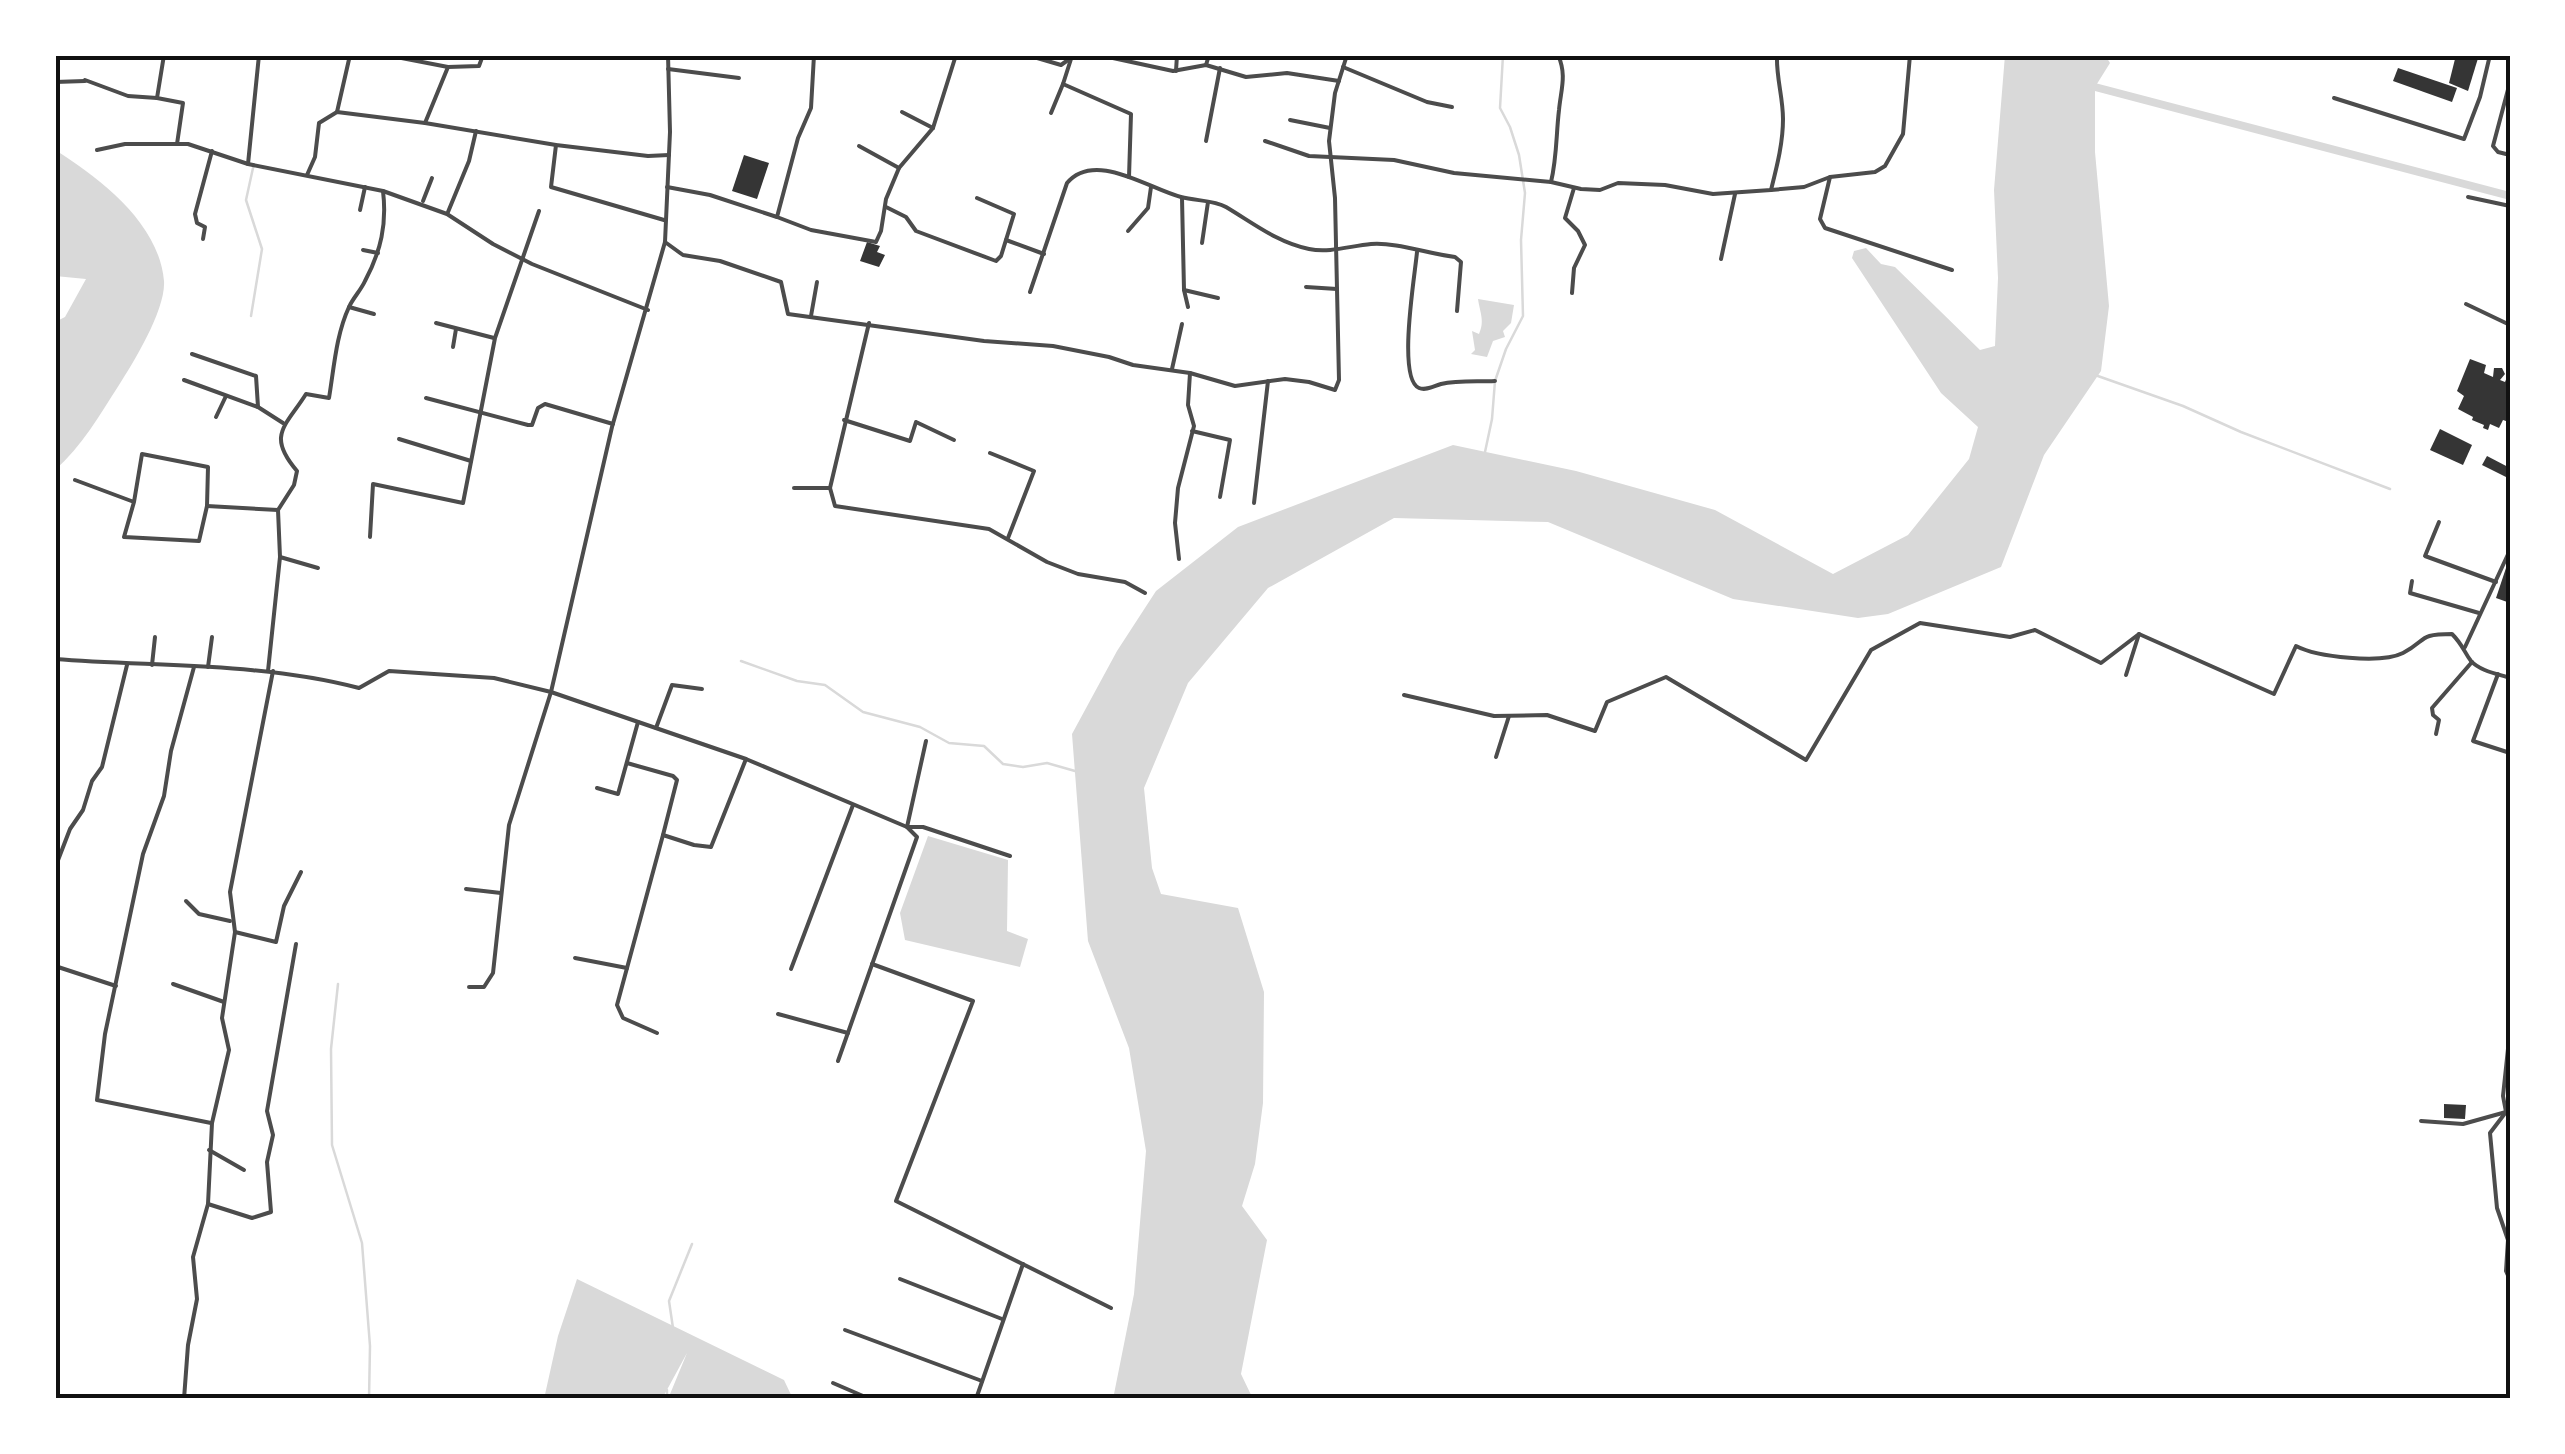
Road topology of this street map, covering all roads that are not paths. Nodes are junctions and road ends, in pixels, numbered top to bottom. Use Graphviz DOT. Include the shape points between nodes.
graph roads {
  1 [pos="164,55"];
  2 [pos="259,55"];
  3 [pos="350,55"];
  4 [pos="386,55"];
  5 [pos="483,55"];
  6 [pos="668,55"];
  7 [pos="814,55"];
  8 [pos="956,55"];
  9 [pos="1027,55"];
  10 [pos="1099,55"];
  11 [pos="1176,55"];
  12 [pos="1210,55"];
  13 [pos="1347,55"];
  14 [pos="1558,55"];
  15 [pos="1778,55"];
  16 [pos="1910,55"];
  17 [pos="2490,55"];
  18 [pos="1073,57"];
  19 [pos="1206,65"];
  20 [pos="448,67"];
  21 [pos="1343,67"];
  22 [pos="668,68"];
  23 [pos="1220,68"];
  24 [pos="1176,71"];
  25 [pos="740,78"];
  26 [pos="55,82"];
  27 [pos="1339,82"];
  28 [pos="2510,82"];
  29 [pos="1063,84"];
  30 [pos="157,98"];
  31 [pos="2334,98"];
  32 [pos="1452,107"];
  33 [pos="336,112"];
  34 [pos="902,112"];
  35 [pos="1051,113"];
  36 [pos="1290,120"];
  37 [pos="426,123"];
  38 [pos="933,128"];
  39 [pos="1330,128"];
  40 [pos="476,131"];
  41 [pos="1265,140"];
  42 [pos="1206,141"];
  43 [pos="176,144"];
  44 [pos="556,145"];
  45 [pos="859,146"];
  46 [pos="97,150"];
  47 [pos="212,150"];
  48 [pos="669,155"];
  49 [pos="2510,155"];
  50 [pos="1329,158"];
  51 [pos="248,164"];
  52 [pos="899,168"];
  53 [pos="1129,176"];
  54 [pos="306,177"];
  55 [pos="1830,177"];
  56 [pos="432,178"];
  57 [pos="1551,182"];
  58 [pos="365,187"];
  59 [pos="667,187"];
  60 [pos="1151,188"];
  61 [pos="1574,188"];
  62 [pos="1771,190"];
  63 [pos="383,191"];
  64 [pos="1735,194"];
  65 [pos="2468,196"];
  66 [pos="1182,197"];
  67 [pos="977,198"];
  68 [pos="1208,202"];
  69 [pos="422,204"];
  70 [pos="885,206"];
  71 [pos="2510,206"];
  72 [pos="360,210"];
  73 [pos="539,211"];
  74 [pos="447,214"];
  75 [pos="777,217"];
  76 [pos="666,221"];
  77 [pos="1128,231"];
  78 [pos="203,239"];
  79 [pos="1006,240"];
  80 [pos="665,242"];
  81 [pos="1202,243"];
  82 [pos="363,250"];
  83 [pos="1337,250"];
  84 [pos="1417,252"];
  85 [pos="378,253"];
  86 [pos="1044,254"];
  87 [pos="523,259"];
  88 [pos="1721,259"];
  89 [pos="1952,270"];
  90 [pos="816,282"];
  91 [pos="1306,287"];
  92 [pos="1337,289"];
  93 [pos="1184,290"];
  94 [pos="1030,292"];
  95 [pos="1572,293"];
  96 [pos="1218,298"];
  97 [pos="2466,304"];
  98 [pos="349,306"];
  99 [pos="1188,308"];
  100 [pos="648,310"];
  101 [pos="1457,311"];
  102 [pos="374,314"];
  103 [pos="812,316"];
  104 [pos="436,323"];
  105 [pos="870,323"];
  106 [pos="1182,324"];
  107 [pos="2510,325"];
  108 [pos="456,329"];
  109 [pos="495,338"];
  110 [pos="453,346"];
  111 [pos="192,354"];
  112 [pos="1172,369"];
  113 [pos="1190,372"];
  114 [pos="184,380"];
  115 [pos="1268,381"];
  116 [pos="1495,381"];
  117 [pos="226,396"];
  118 [pos="426,398"];
  119 [pos="258,407"];
  120 [pos="482,412"];
  121 [pos="216,417"];
  122 [pos="844,420"];
  123 [pos="284,423"];
  124 [pos="612,424"];
  125 [pos="1192,431"];
  126 [pos="399,439"];
  127 [pos="954,440"];
  128 [pos="990,453"];
  129 [pos="471,462"];
  130 [pos="75,480"];
  131 [pos="794,488"];
  132 [pos="830,488"];
  133 [pos="1220,497"];
  134 [pos="134,502"];
  135 [pos="1254,503"];
  136 [pos="208,506"];
  137 [pos="278,510"];
  138 [pos="2439,522"];
  139 [pos="370,537"];
  140 [pos="1008,538"];
  141 [pos="2510,550"];
  142 [pos="280,558"];
  143 [pos="1179,558"];
  144 [pos="318,568"];
  145 [pos="2412,581"];
  146 [pos="2496,582"];
  147 [pos="1146,593"];
  148 [pos="2482,614"];
  149 [pos="2139,634"];
  150 [pos="155,637"];
  151 [pos="212,637"];
  152 [pos="2466,647"];
  153 [pos="55,659"];
  154 [pos="2472,662"];
  155 [pos="127,664"];
  156 [pos="152,666"];
  157 [pos="194,667"];
  158 [pos="208,668"];
  159 [pos="270,671"];
  160 [pos="2498,674"];
  161 [pos="2126,675"];
  162 [pos="2510,678"];
  163 [pos="702,690"];
  164 [pos="551,692"];
  165 [pos="1404,695"];
  166 [pos="1509,716"];
  167 [pos="638,722"];
  168 [pos="656,728"];
  169 [pos="2436,734"];
  170 [pos="926,741"];
  171 [pos="2510,754"];
  172 [pos="1496,757"];
  173 [pos="746,759"];
  174 [pos="627,764"];
  175 [pos="597,788"];
  176 [pos="852,804"];
  177 [pos="908,827"];
  178 [pos="663,835"];
  179 [pos="1010,856"];
  180 [pos="55,868"];
  181 [pos="302,872"];
  182 [pos="466,889"];
  183 [pos="502,894"];
  184 [pos="186,900"];
  185 [pos="55,909"];
  186 [pos="231,922"];
  187 [pos="55,927"];
  188 [pos="235,932"];
  189 [pos="296,944"];
  190 [pos="576,958"];
  191 [pos="872,964"];
  192 [pos="2510,965"];
  193 [pos="55,966"];
  194 [pos="627,968"];
  195 [pos="791,969"];
  196 [pos="2510,975"];
  197 [pos="174,984"];
  198 [pos="116,986"];
  199 [pos="469,987"];
  200 [pos="224,1002"];
  201 [pos="778,1014"];
  202 [pos="2510,1030"];
  203 [pos="848,1033"];
  204 [pos="656,1034"];
  205 [pos="838,1061"];
  206 [pos="2508,1113"];
  207 [pos="2422,1121"];
  208 [pos="212,1123"];
  209 [pos="208,1150"];
  210 [pos="244,1170"];
  211 [pos="208,1204"];
  212 [pos="1023,1264"];
  213 [pos="900,1278"];
  214 [pos="2510,1280"];
  215 [pos="1110,1308"];
  216 [pos="1004,1320"];
  217 [pos="845,1330"];
  218 [pos="982,1381"];
  219 [pos="833,1383"];
  220 [pos="184,1399"];
  221 [pos="870,1399"];
  222 [pos="976,1399"];
  1 -- 30 [label="street"];
  2 -- 51 [label="street"];
  3 -- 33 [label="street"];
  4 -- 20 [label="street"];
  5 -- 20 [label="street" via="480,66"];
  6 -- 22 [label="street"];
  7 -- 75 [label="street" via="811,108"];
  8 -- 38 [label="street"];
  9 -- 18 [label="street" via="1061,65"];
  10 -- 24 [label="street"];
  11 -- 24 [label="street"];
  12 -- 19 [label="street"];
  13 -- 21 [label="street"];
  14 -- 57 [label="street" via="1564,88"];
  15 -- 62 [label="street" via="1783,114"];
  16 -- 55 [label="street" via="1905,126 1896,152 1875,172"];
  17 -- 31 [label="street" via="2464,139"];
  18 -- 29 [label="street"];
  19 -- 23 [label="street"];
  19 -- 24 [label="street"];
  20 -- 37 [label="street"];
  21 -- 27 [label="street"];
  21 -- 32 [label="street"];
  22 -- 25 [label="street"];
  22 -- 48 [label="street"];
  23 -- 27 [label="street" via="1246,77 1287,74"];
  23 -- 42 [label="street"];
  26 -- 30 [label="street" via="85,81"];
  27 -- 39 [label="street"];
  28 -- 49 [label="street" via="2493,146"];
  29 -- 35 [label="street"];
  29 -- 53 [label="street" via="1131,114"];
  30 -- 43 [label="street" via="183,103"];
  33 -- 37 [label="street"];
  33 -- 54 [label="street" via="319,123"];
  34 -- 38 [label="street"];
  36 -- 39 [label="street"];
  37 -- 40 [label="street"];
  38 -- 52 [label="street"];
  39 -- 50 [label="street"];
  40 -- 44 [label="street"];
  40 -- 74 [label="street"];
  41 -- 50 [label="street"];
  43 -- 46 [label="street"];
  43 -- 47 [label="street"];
  44 -- 48 [label="street"];
  44 -- 76 [label="street" via="551,188"];
  45 -- 52 [label="street"];
  47 -- 51 [label="street"];
  47 -- 78 [label="street" via="194,214 205,226"];
  48 -- 59 [label="street"];
  50 -- 57 [label="street"];
  50 -- 83 [label="street"];
  51 -- 54 [label="street"];
  52 -- 70 [label="street"];
  53 -- 60 [label="street"];
  53 -- 86 [label="street" via="1076,172"];
  54 -- 58 [label="street"];
  55 -- 62 [label="street"];
  55 -- 89 [label="street" via="1820,219 1825,228"];
  56 -- 69 [label="street"];
  57 -- 61 [label="street"];
  58 -- 63 [label="street"];
  58 -- 72 [label="street"];
  59 -- 75 [label="street"];
  59 -- 76 [label="street"];
  60 -- 66 [label="street"];
  60 -- 77 [label="street" via="1148,208"];
  61 -- 64 [label="street" via="1630,184"];
  61 -- 95 [label="street" via="1565,218 1584,245"];
  62 -- 64 [label="street"];
  63 -- 69 [label="street"];
  63 -- 85 [label="street"];
  64 -- 88 [label="street"];
  65 -- 71 [label="street"];
  66 -- 68 [label="street"];
  66 -- 93 [label="street"];
  67 -- 79 [label="street" via="1014,214"];
  68 -- 81 [label="street"];
  68 -- 83 [label="street" via="1280,240"];
  69 -- 74 [label="street"];
  70 -- 75 [label="street" via="876,242"];
  70 -- 79 [label="street" via="916,231 996,261"];
  73 -- 87 [label="street"];
  74 -- 87 [label="street"];
  76 -- 80 [label="street"];
  79 -- 86 [label="street"];
  80 -- 100 [label="street"];
  80 -- 103 [label="street" via="682,255 781,282 788,314"];
  82 -- 85 [label="street"];
  83 -- 84 [label="street" via="1374,244"];
  83 -- 92 [label="street"];
  84 -- 101 [label="street" via="1461,262"];
  84 -- 116 [label="street" via="1410,379 1423,390"];
  85 -- 98 [label="street"];
  86 -- 94 [label="street"];
  87 -- 100 [label="street"];
  87 -- 109 [label="street"];
  90 -- 103 [label="street"];
  91 -- 92 [label="street"];
  92 -- 115 [label="street" via="1338,387"];
  93 -- 96 [label="street"];
  93 -- 99 [label="street"];
  97 -- 107 [label="street"];
  98 -- 102 [label="street"];
  98 -- 123 [label="street" via="330,398 306,394"];
  100 -- 124 [label="street"];
  103 -- 105 [label="street"];
  104 -- 108 [label="street"];
  105 -- 112 [label="street"];
  105 -- 122 [label="street"];
  106 -- 112 [label="street"];
  108 -- 109 [label="street"];
  108 -- 110 [label="street"];
  109 -- 120 [label="street"];
  111 -- 119 [label="street" via="256,376"];
  112 -- 113 [label="street"];
  113 -- 115 [label="street" via="1235,386"];
  113 -- 125 [label="street"];
  114 -- 117 [label="street"];
  115 -- 135 [label="street"];
  117 -- 119 [label="street"];
  117 -- 121 [label="street"];
  118 -- 120 [label="street"];
  119 -- 123 [label="street"];
  120 -- 124 [label="street" via="532,424 545,404"];
  120 -- 129 [label="street"];
  122 -- 127 [label="street" via="910,442 916,422"];
  122 -- 132 [label="street"];
  123 -- 137 [label="street" via="284,455 297,470"];
  124 -- 164 [label="street"];
  125 -- 133 [label="street" via="1230,440"];
  125 -- 143 [label="street" via="1178,488"];
  126 -- 129 [label="street"];
  128 -- 140 [label="street" via="1034,471"];
  129 -- 139 [label="street" via="463,503 373,484"];
  130 -- 134 [label="street"];
  131 -- 132 [label="street"];
  132 -- 140 [label="street" via="835,506 989,529"];
  134 -- 136 [label="street" via="124,537 199,541"];
  134 -- 136 [label="street" via="142,454 208,467"];
  136 -- 137 [label="street"];
  137 -- 142 [label="street"];
  138 -- 146 [label="street" via="2425,556"];
  140 -- 147 [label="street" via="1046,562"];
  141 -- 146 [label="street"];
  142 -- 144 [label="street"];
  142 -- 159 [label="street"];
  145 -- 148 [label="street" via="2410,593"];
  146 -- 148 [label="street"];
  148 -- 152 [label="street"];
  149 -- 152 [label="street" via="2274,694 2296,646 2324,656 2382,657 2431,634 2452,634"];
  149 -- 161 [label="street"];
  149 -- 166 [label="street" via="2101,664 2034,630 2010,637 1920,622 1871,650 1806,760 1666,677 1606,702 1595,731 1548,715"];
  150 -- 156 [label="street"];
  151 -- 158 [label="street"];
  152 -- 154 [label="street"];
  153 -- 155 [label="street"];
  154 -- 160 [label="street"];
  154 -- 169 [label="street" via="2432,708 2439,720"];
  155 -- 156 [label="street"];
  155 -- 180 [label="street" via="102,767"];
  156 -- 157 [label="street"];
  157 -- 158 [label="street"];
  157 -- 198 [label="street"];
  158 -- 159 [label="street"];
  159 -- 164 [label="street" via="359,688 389,670 494,678"];
  159 -- 186 [label="street" via="230,892"];
  160 -- 162 [label="street"];
  160 -- 171 [label="street" via="2473,742"];
  163 -- 168 [label="street" via="672,686"];
  164 -- 167 [label="street"];
  164 -- 183 [label="street" via="509,825"];
  165 -- 166 [label="street"];
  166 -- 172 [label="street"];
  167 -- 168 [label="street"];
  167 -- 174 [label="street"];
  168 -- 173 [label="street"];
  170 -- 177 [label="street"];
  173 -- 176 [label="street"];
  173 -- 178 [label="street" via="711,847"];
  174 -- 175 [label="street" via="618,794"];
  174 -- 178 [label="street" via="677,780"];
  176 -- 177 [label="street"];
  176 -- 195 [label="street"];
  177 -- 179 [label="street"];
  177 -- 191 [label="street" via="917,837"];
  178 -- 194 [label="street"];
  181 -- 188 [label="street" via="284,906 276,942"];
  182 -- 183 [label="street"];
  183 -- 199 [label="street" via="494,973 484,987"];
  184 -- 186 [label="street" via="199,914"];
  185 -- 187 [label="street"];
  186 -- 188 [label="street"];
  188 -- 200 [label="street"];
  189 -- 211 [label="street" via="267,1110 273,1135 267,1162 271,1212 252,1218"];
  190 -- 194 [label="street"];
  191 -- 203 [label="street"];
  191 -- 212 [label="street" via="974,1001 896,1202"];
  192 -- 196 [label="street"];
  193 -- 198 [label="street"];
  194 -- 204 [label="street" via="617,1005 623,1018"];
  197 -- 200 [label="street"];
  198 -- 208 [label="street" via="97,1100"];
  200 -- 208 [label="street" via="228,1050"];
  201 -- 203 [label="street"];
  202 -- 206 [label="street" via="2503,1096"];
  203 -- 205 [label="street"];
  206 -- 207 [label="street" via="2463,1124"];
  206 -- 214 [label="street" via="2490,1134"];
  208 -- 209 [label="street"];
  209 -- 210 [label="street"];
  209 -- 211 [label="street"];
  211 -- 220 [label="street" via="193,1256 198,1298"];
  212 -- 215 [label="street"];
  212 -- 216 [label="street"];
  213 -- 216 [label="street"];
  216 -- 218 [label="street"];
  217 -- 218 [label="street"];
  218 -- 222 [label="street"];
  219 -- 221 [label="street"];
}
